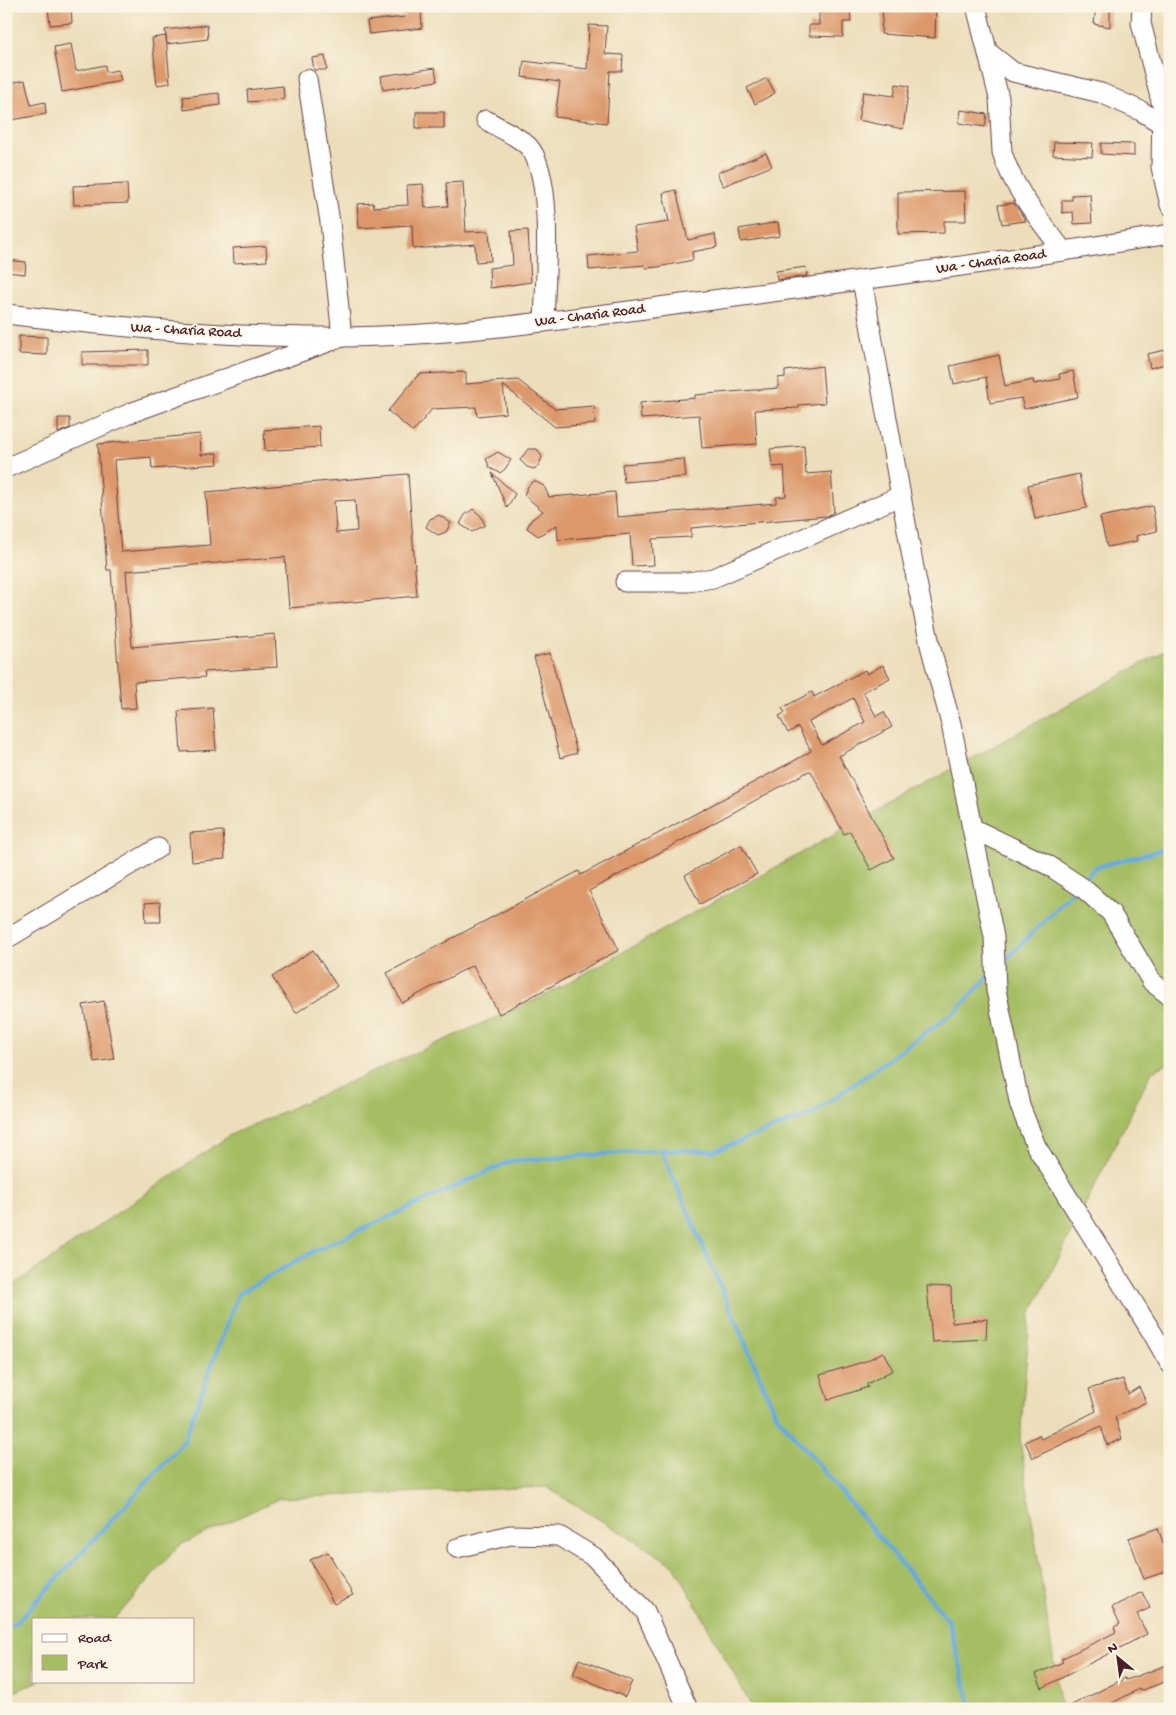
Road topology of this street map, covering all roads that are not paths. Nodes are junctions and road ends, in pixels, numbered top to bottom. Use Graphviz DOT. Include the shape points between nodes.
graph roads {
  1 [pos="976,6"];
  2 [pos="1142,6"];
  3 [pos="988,52"];
  4 [pos="308,78"];
  5 [pos="486,120"];
  6 [pos="1166,127"];
  7 [pos="1170,205"];
  8 [pos="1170,234"];
  9 [pos="1063,251"];
  10 [pos="862,280"];
  11 [pos="6,314"];
  12 [pos="544,322"];
  13 [pos="342,337"];
  14 [pos="6,468"];
  15 [pos="900,496"];
  16 [pos="625,582"];
  17 [pos="972,828"];
  18 [pos="158,848"];
  19 [pos="6,939"];
  20 [pos="1170,996"];
  21 [pos="1168,1355"];
  22 [pos="457,1548"];
  23 [pos="688,1709"];
  1 -- 3 [label="street"];
  2 -- 6 [label="street" via="1141,23"];
  3 -- 6 [label="street" via="1013,72 1100,93 1141,111"];
  3 -- 9 [label="street" via="999,98 1004,160 1018,189"];
  4 -- 13 [label="street" via="330,222"];
  5 -- 12 [label="street" via="528,146 543,175 546,208"];
  6 -- 7 [label="street" via="1161,167"];
  8 -- 9 [label="street, Wa - Charia Road"];
  9 -- 10 [label="street, Wa - Charia Road"];
  10 -- 12 [label="street, Wa - Charia Road"];
  10 -- 15 [label="street"];
  11 -- 13 [label="street, Wa - Charia Road" via="151,330"];
  12 -- 13 [label="street, Wa - Charia Road"];
  13 -- 14 [label="street" via="133,412"];
  15 -- 16 [label="street" via="712,578 688,582"];
  15 -- 17 [label="street"];
  17 -- 20 [label="street" via="1048,866 1083,888 1111,914 1152,982"];
  17 -- 21 [label="street" via="994,937 996,990 1002,1025 1020,1106 1036,1146"];
  18 -- 19 [label="street"];
  22 -- 23 [label="street" via="510,1535 559,1536 594,1557 645,1611"];
}
